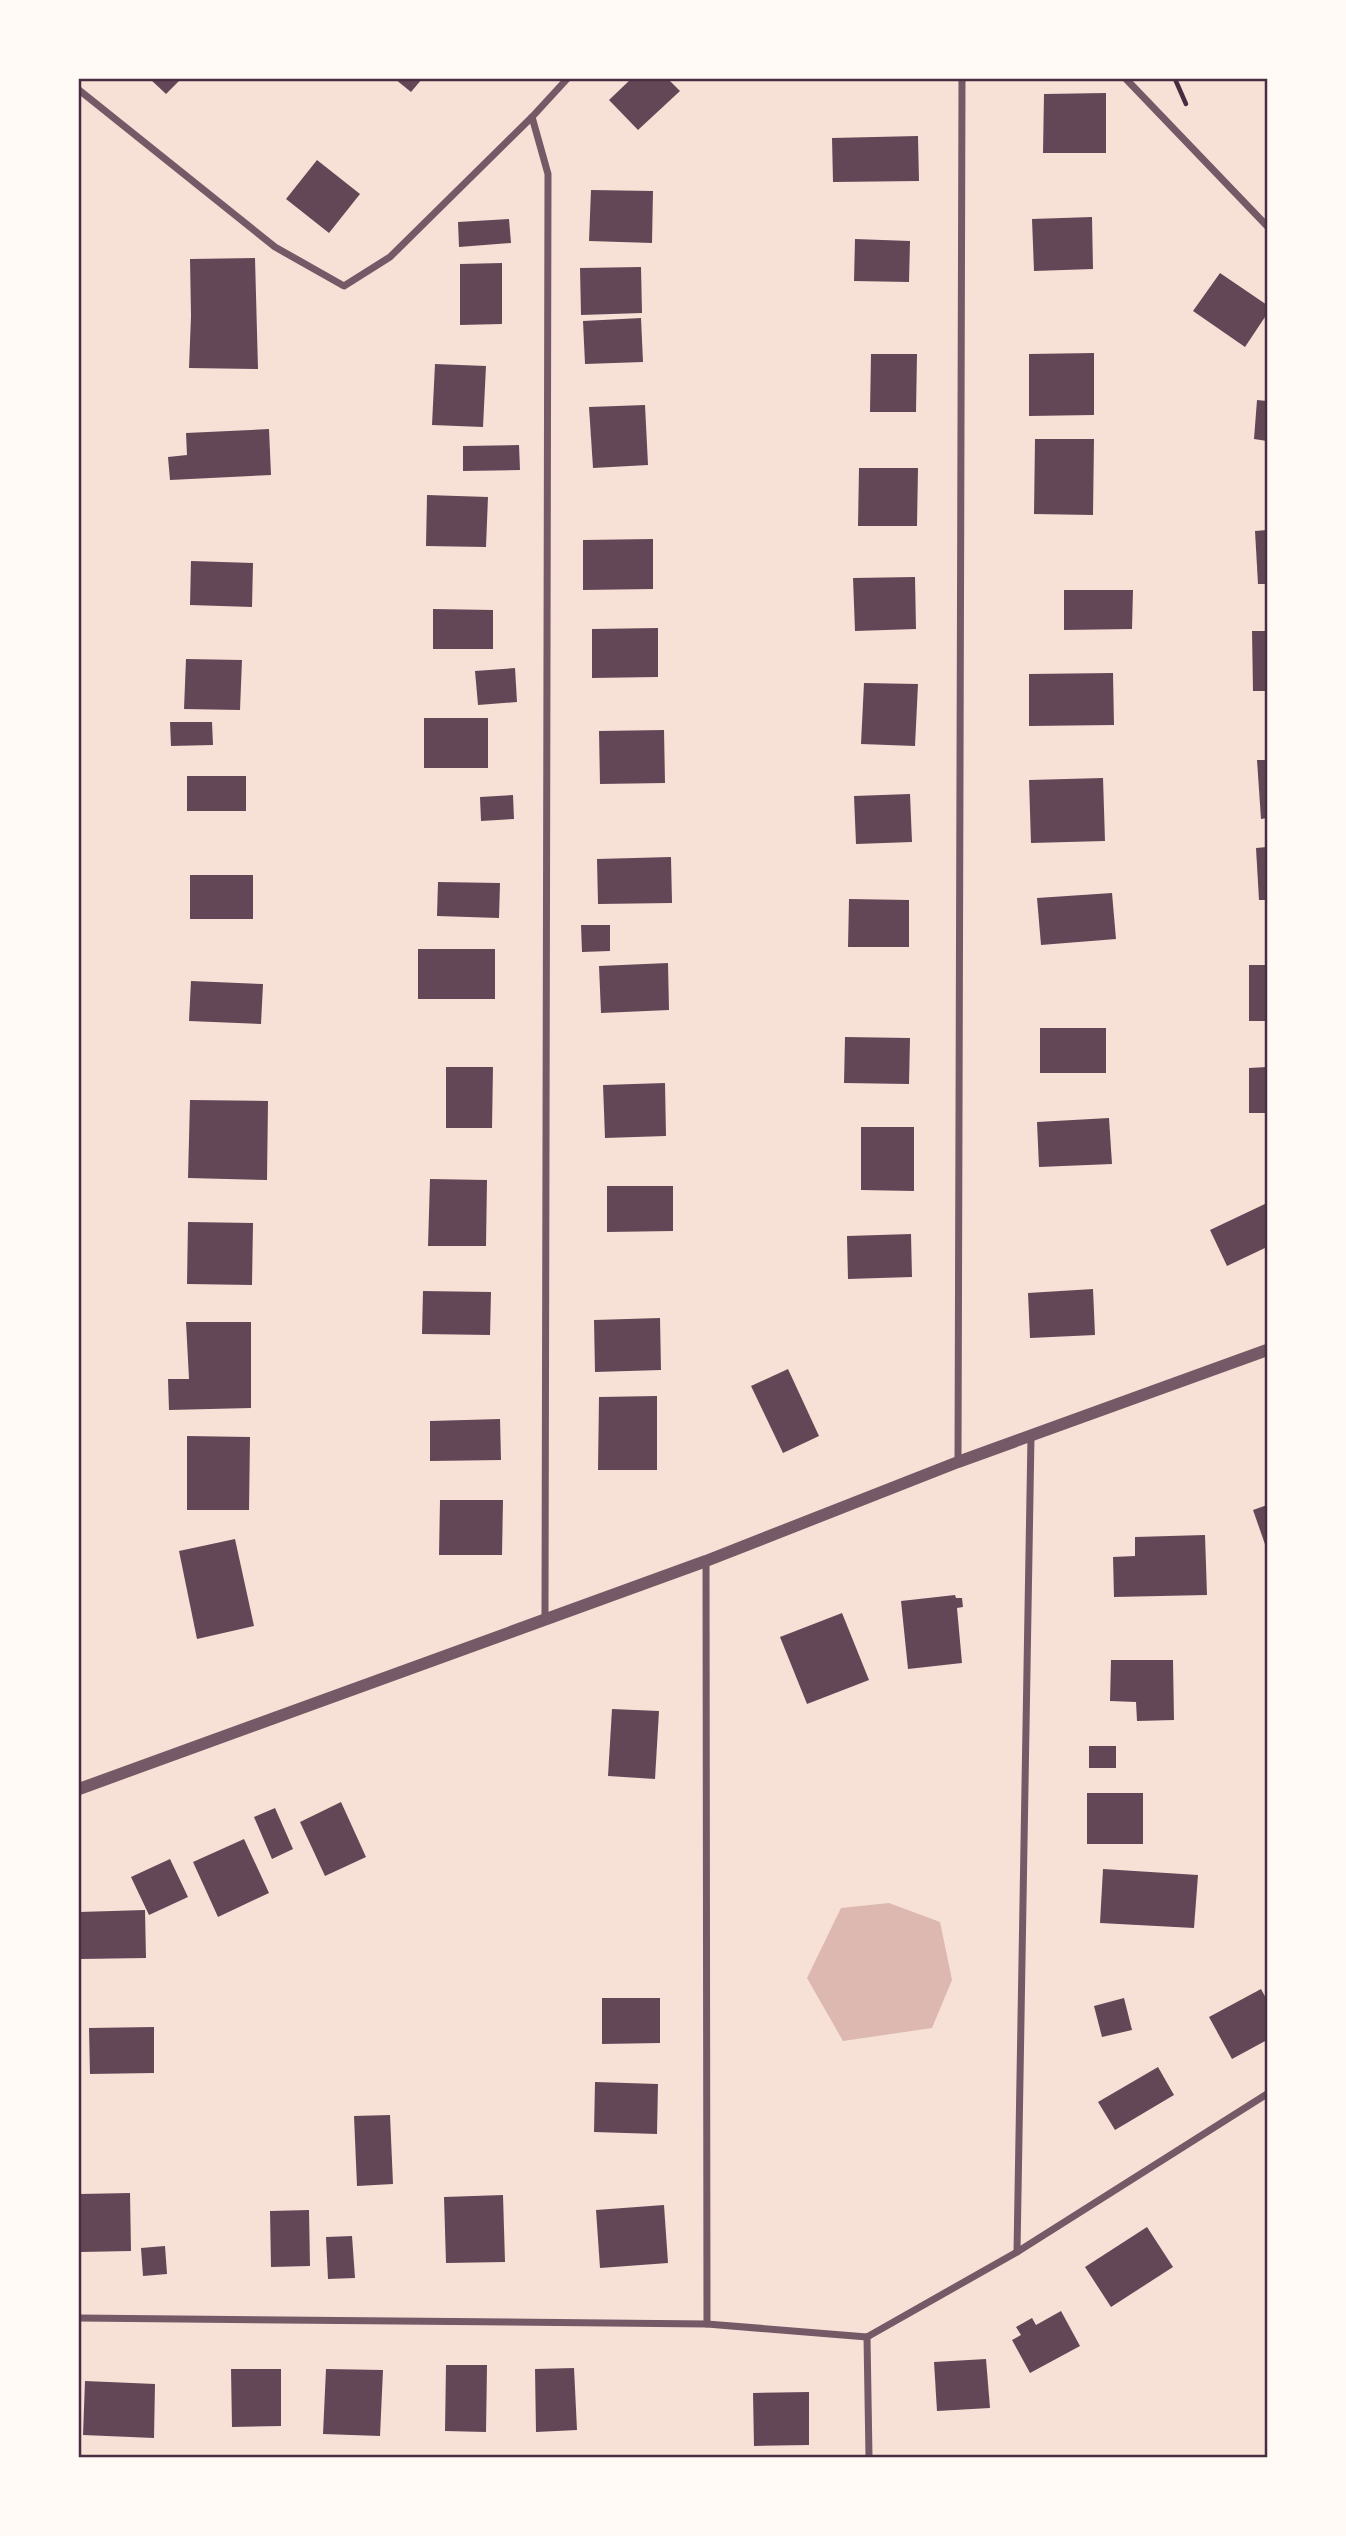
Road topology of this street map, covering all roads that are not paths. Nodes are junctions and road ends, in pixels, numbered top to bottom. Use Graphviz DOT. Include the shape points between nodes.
graph roads {
  1 [pos="567,79"];
  2 [pos="962,79"];
  3 [pos="1126,79"];
  4 [pos="79,90"];
  5 [pos="532,117"];
  6 [pos="1267,226"];
  7 [pos="1267,1350"];
  8 [pos="1031,1436"];
  9 [pos="958,1462"];
  10 [pos="706,1561"];
  11 [pos="545,1618"];
  12 [pos="79,1789"];
  13 [pos="1267,2094"];
  14 [pos="1017,2252"];
  15 [pos="79,2318"];
  16 [pos="707,2324"];
  17 [pos="867,2337"];
  18 [pos="869,2457"];
  1 -- 5 [label="street"];
  2 -- 9 [label="street"];
  3 -- 6 [label="street"];
  4 -- 5 [label="street" via="275,247 344,286 390,257"];
  5 -- 11 [label="street" via="548,174"];
  7 -- 8 [label="street"];
  8 -- 9 [label="street"];
  8 -- 14 [label="street"];
  9 -- 10 [label="street"];
  10 -- 11 [label="street"];
  10 -- 16 [label="street"];
  11 -- 12 [label="street"];
  13 -- 14 [label="street"];
  14 -- 17 [label="street"];
  15 -- 16 [label="street"];
  16 -- 17 [label="street"];
  17 -- 18 [label="street"];
}
